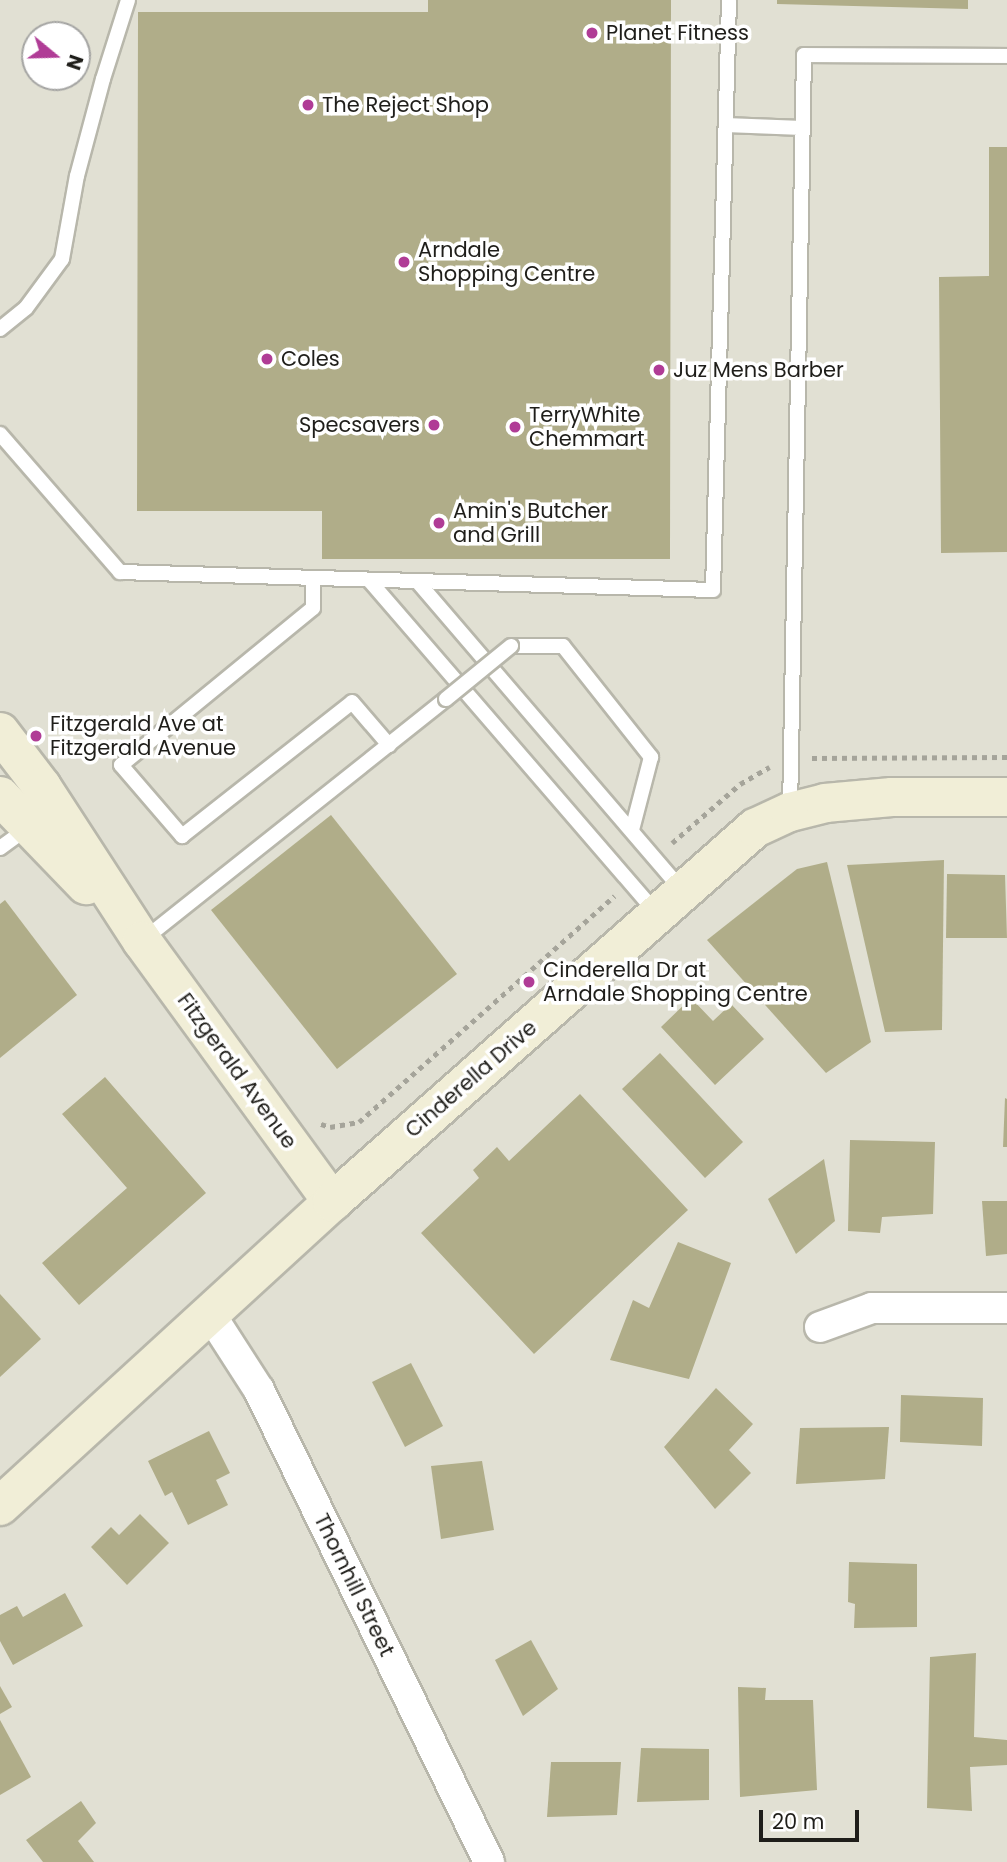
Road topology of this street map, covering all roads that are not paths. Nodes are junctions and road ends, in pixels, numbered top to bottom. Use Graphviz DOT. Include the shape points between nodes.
graph roads {
  1 [pos="128,0"];
  2 [pos="729,0"];
  3 [pos="1007,56"];
  4 [pos="726,125"];
  5 [pos="802,128"];
  6 [pos="0,329"];
  7 [pos="0,434"];
  8 [pos="313,578"];
  9 [pos="369,580"];
  10 [pos="417,581"];
  11 [pos="0,732"];
  12 [pos="389,745"];
  13 [pos="0,796"];
  14 [pos="1007,797"];
  15 [pos="790,812"];
  16 [pos="33,823"];
  17 [pos="632,830"];
  18 [pos="669,901"];
  19 [pos="142,941"];
  20 [pos="332,1202"];
  21 [pos="1007,1308"];
  22 [pos="210,1314"];
  23 [pos="820,1327"];
  24 [pos="0,1506"];
  25 [pos="489,1862"];
  1 -- 6 [label="lane" via="77,176 62,259 26,307"];
  2 -- 4 [label="lane"];
  3 -- 5 [label="lane" via="804,55"];
  4 -- 5 [label="lane"];
  4 -- 10 [label="lane" via="713,590"];
  5 -- 15 [label="lane"];
  7 -- 8 [label="lane" via="120,572"];
  8 -- 9 [label="lane"];
  8 -- 12 [label="lane" via="313,608 121,765 182,836 352,702"];
  9 -- 10 [label="lane"];
  9 -- 18 [label="lane"];
  10 -- 17 [label="lane"];
  11 -- 16 [label="street, Fitzgerald Avenue"];
  12 -- 17 [label="lane, bridge" via="511,646 563,646 650,757"];
  12 -- 19 [label="lane"];
  13 -- 16 [label="street, Fitzgerald Avenue"];
  14 -- 15 [label="street, Cinderella Drive" via="892,797 825,803"];
  15 -- 18 [label="street, Cinderella Drive" via="755,828"];
  16 -- 19 [label="street, Fitzgerald Avenue"];
  17 -- 18 [label="lane"];
  18 -- 20 [label="street, Cinderella Drive"];
  19 -- 20 [label="street, Fitzgerald Avenue"];
  20 -- 22 [label="street, Cinderella Drive"];
  21 -- 23 [label="street" via="872,1308"];
  22 -- 24 [label="street, Cinderella Drive"];
  22 -- 25 [label="street, Thornhill Street" via="259,1390"];
}
